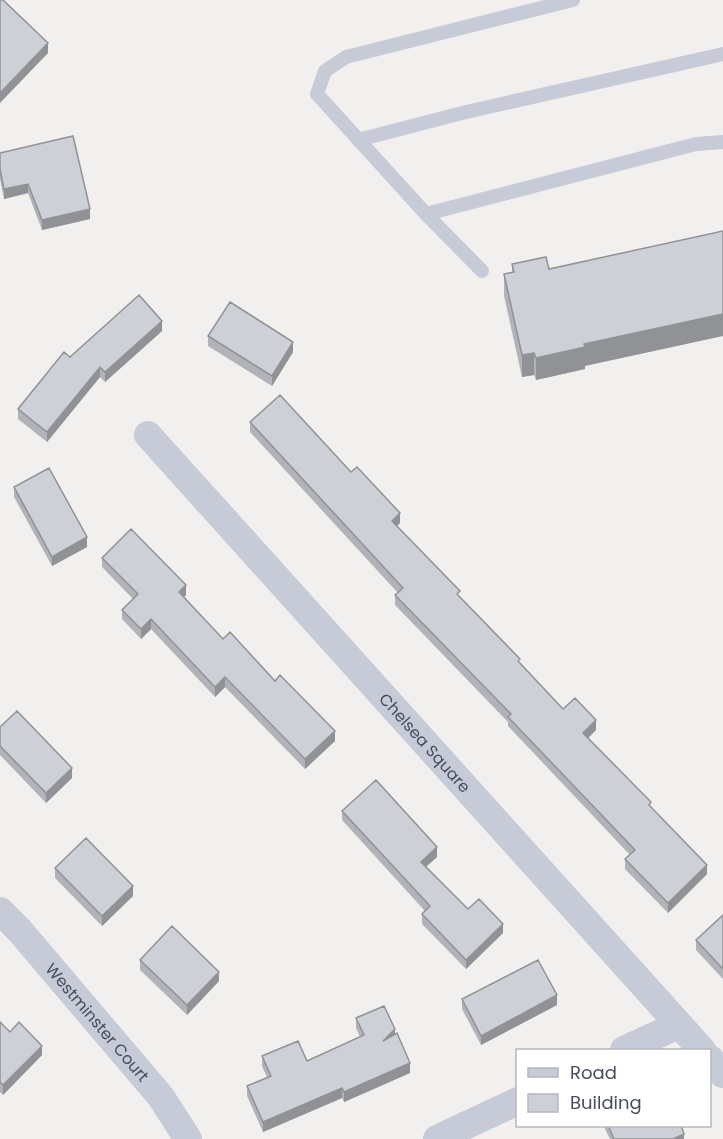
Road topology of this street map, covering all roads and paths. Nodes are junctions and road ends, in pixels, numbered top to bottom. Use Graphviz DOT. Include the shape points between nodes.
graph roads {
  1 [pos="573,0"];
  2 [pos="723,54"];
  3 [pos="358,140"];
  4 [pos="723,142"];
  5 [pos="426,214"];
  6 [pos="482,271"];
  7 [pos="147,435"];
  8 [pos="0,910"];
  9 [pos="678,1024"];
  10 [pos="626,1049"];
  11 [pos="701,1049"];
  12 [pos="711,1060"];
  13 [pos="723,1074"];
  14 [pos="516,1102"];
  15 [pos="188,1139"];
  16 [pos="437,1139"];
  1 -- 3 [label="lane" via="346,57 325,71 317,94"];
  2 -- 3 [label="lane"];
  3 -- 5 [label="lane"];
  4 -- 5 [label="lane" via="696,144"];
  5 -- 6 [label="lane"];
  7 -- 9 [label="street, Chelsea Square"];
  8 -- 15 [label="street, Westminster Court" via="161,1097"];
  9 -- 10 [label="street"];
  9 -- 11 [label="street, Chelsea Square"];
  12 -- 13 [label="street"];
  14 -- 16 [label="street"];
}
